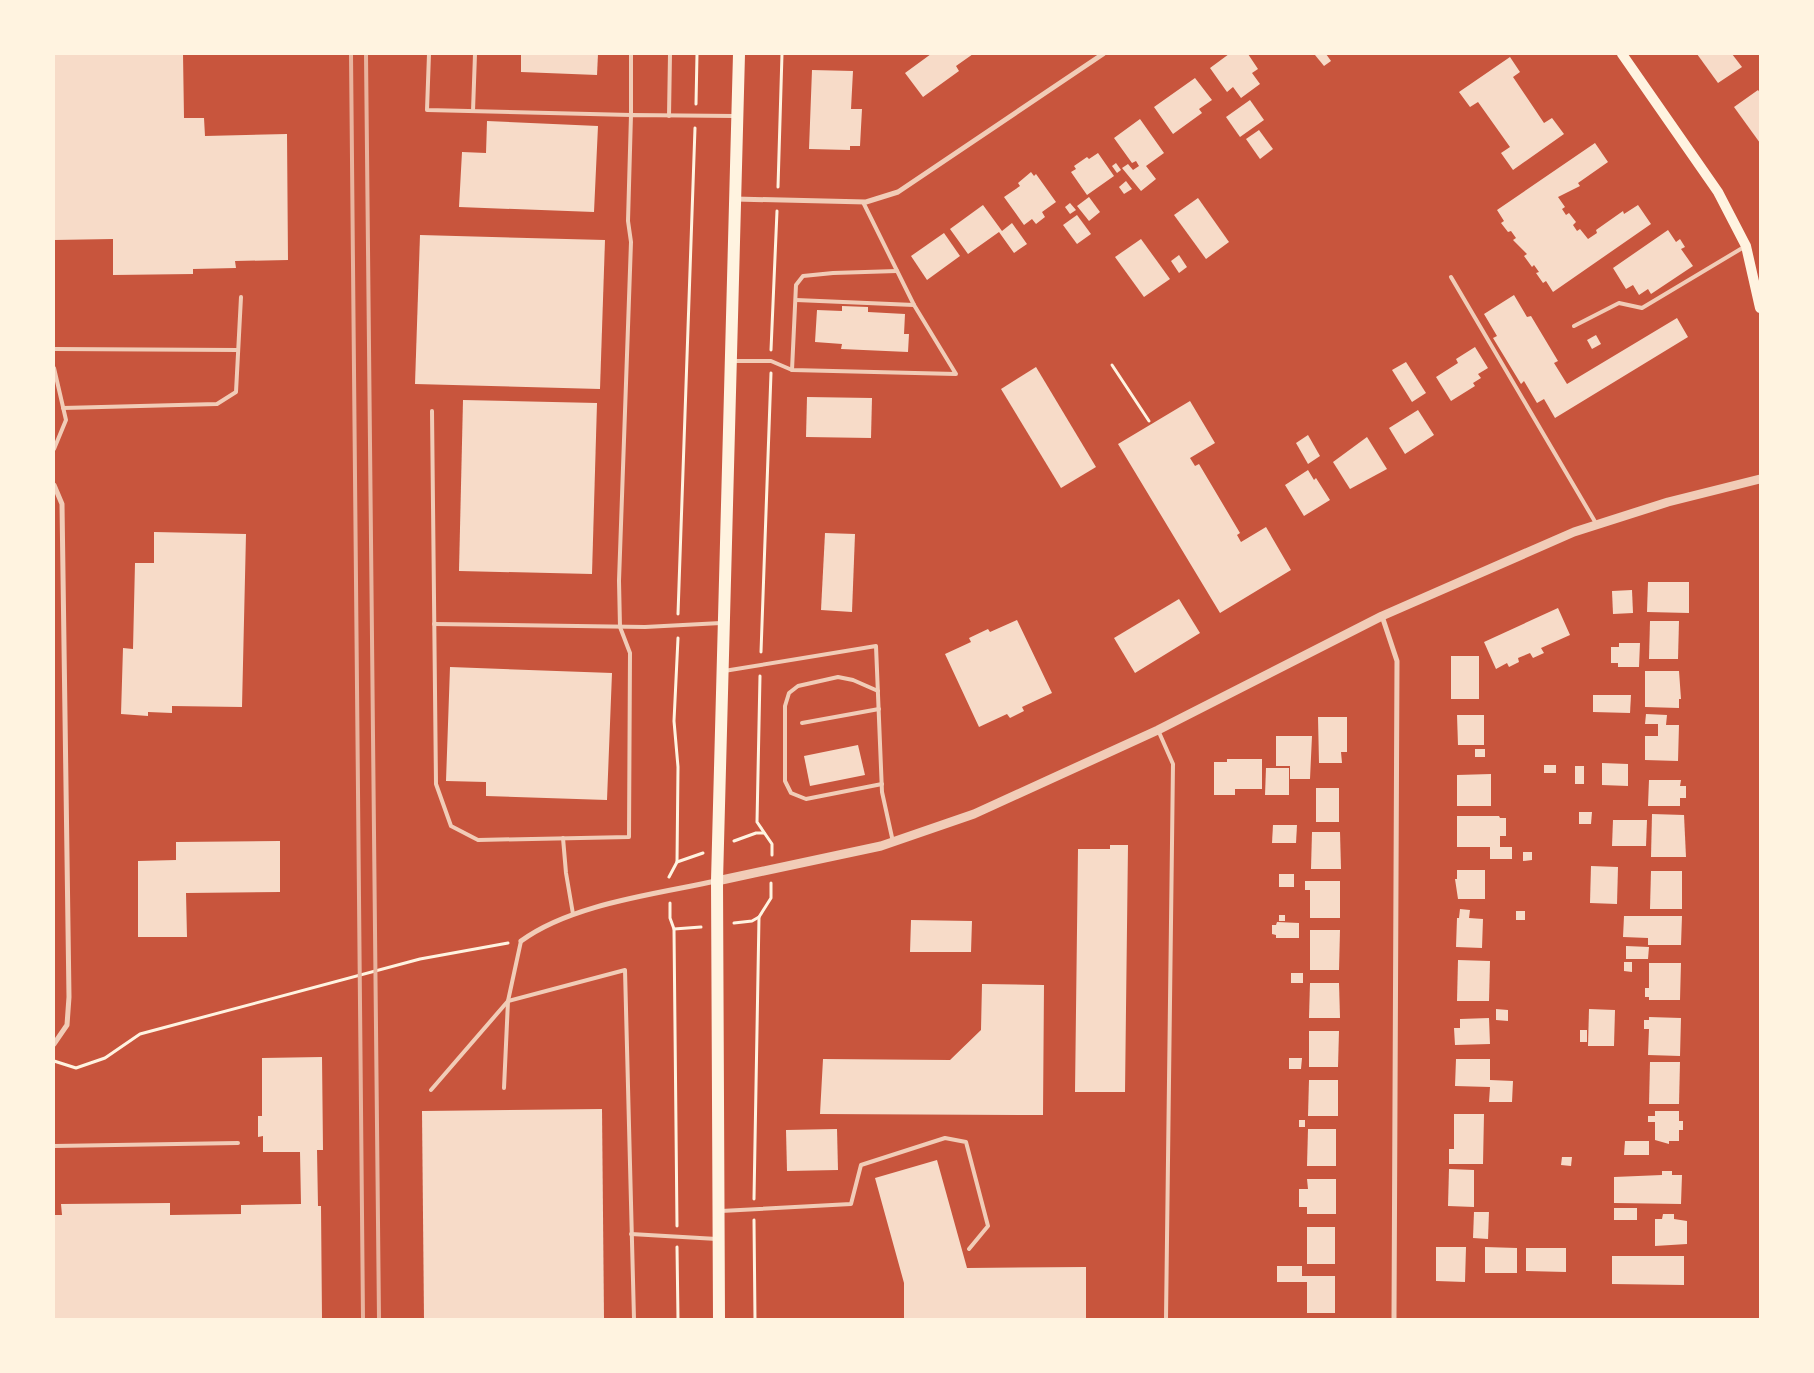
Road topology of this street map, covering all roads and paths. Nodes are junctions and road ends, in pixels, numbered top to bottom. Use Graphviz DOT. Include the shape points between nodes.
graph roads {
  1 [pos="429,54"];
  2 [pos="475,54"];
  3 [pos="632,54"];
  4 [pos="670,54"];
  5 [pos="697,54"];
  6 [pos="738,54"];
  7 [pos="782,54"];
  8 [pos="1102,54"];
  9 [pos="1622,54"];
  10 [pos="473,111"];
  11 [pos="631,115"];
  12 [pos="669,116"];
  13 [pos="736,116"];
  14 [pos="696,117"];
  15 [pos="778,185"];
  16 [pos="734,199"];
  17 [pos="863,202"];
  18 [pos="776,225"];
  19 [pos="1746,246"];
  20 [pos="897,271"];
  21 [pos="1451,277"];
  22 [pos="241,297"];
  23 [pos="796,300"];
  24 [pos="914,305"];
  25 [pos="1760,308"];
  26 [pos="1574,326"];
  27 [pos="54,348"];
  28 [pos="238,350"];
  29 [pos="730,361"];
  30 [pos="771,361"];
  31 [pos="1112,365"];
  32 [pos="54,368"];
  33 [pos="792,370"];
  34 [pos="64,408"];
  35 [pos="432,411"];
  36 [pos="1149,421"];
  37 [pos="54,449"];
  38 [pos="1760,479"];
  39 [pos="54,485"];
  40 [pos="1597,525"];
  41 [pos="1382,616"];
  42 [pos="724,622"];
  43 [pos="434,624"];
  44 [pos="678,625"];
  45 [pos="620,626"];
  46 [pos="760,665"];
  47 [pos="722,671"];
  48 [pos="878,691"];
  49 [pos="879,709"];
  50 [pos="802,723"];
  51 [pos="1158,730"];
  52 [pos="882,784"];
  53 [pos="764,833"];
  54 [pos="756,834"];
  55 [pos="563,838"];
  56 [pos="893,842"];
  57 [pos="772,844"];
  58 [pos="683,860"];
  59 [pos="677,862"];
  60 [pos="669,877"];
  61 [pos="717,881"];
  62 [pos="771,898"];
  63 [pos="573,914"];
  64 [pos="759,917"];
  65 [pos="670,918"];
  66 [pos="752,921"];
  67 [pos="680,929"];
  68 [pos="674,930"];
  69 [pos="521,941"];
  70 [pos="508,1001"];
  71 [pos="54,1044"];
  72 [pos="54,1061"];
  73 [pos="504,1088"];
  74 [pos="431,1090"];
  75 [pos="238,1143"];
  76 [pos="54,1146"];
  77 [pos="754,1210"];
  78 [pos="719,1211"];
  79 [pos="632,1234"];
  80 [pos="677,1237"];
  81 [pos="719,1239"];
  82 [pos="968,1249"];
  83 [pos="634,1319"];
  84 [pos="678,1319"];
  85 [pos="719,1319"];
  86 [pos="755,1319"];
  87 [pos="1166,1319"];
  88 [pos="1394,1319"];
  1 -- 10 [label="lane" via="427,110"];
  2 -- 10 [label="lane"];
  3 -- 11 [label="lane"];
  4 -- 12 [label="lane"];
  5 -- 14 [label="path"];
  6 -- 13 [label="main road"];
  7 -- 15 [label="path"];
  8 -- 17 [label="street" via="898,192"];
  9 -- 19 [label="main road" via="1718,192"];
  10 -- 11 [label="lane"];
  11 -- 12 [label="lane"];
  11 -- 45 [label="lane" via="628,221 631,242"];
  12 -- 14 [label="lane"];
  13 -- 14 [label="lane"];
  13 -- 16 [label="main road"];
  14 -- 44 [label="path"];
  16 -- 17 [label="street"];
  16 -- 29 [label="main road"];
  17 -- 20 [label="lane"];
  18 -- 30 [label="path"];
  19 -- 25 [label="main road"];
  19 -- 26 [label="lane" via="1642,308 1619,303"];
  20 -- 23 [label="lane" via="803,276 796,285"];
  20 -- 24 [label="lane"];
  21 -- 40 [label="lane"];
  22 -- 28 [label="lane"];
  23 -- 24 [label="lane"];
  23 -- 33 [label="lane"];
  24 -- 33 [label="lane" via="956,374"];
  27 -- 28 [label="lane"];
  28 -- 34 [label="lane" via="236,392 217,404"];
  29 -- 30 [label="lane"];
  29 -- 42 [label="main road"];
  30 -- 33 [label="lane"];
  30 -- 46 [label="path"];
  31 -- 36 [label="path"];
  32 -- 34 [label="lane"];
  34 -- 37 [label="lane" via="66,420"];
  35 -- 43 [label="lane"];
  38 -- 40 [label="street" via="1668,502"];
  39 -- 71 [label="street" via="62,504 69,997 67,1025"];
  40 -- 41 [label="street" via="1574,532"];
  41 -- 51 [label="street"];
  41 -- 88 [label="street" via="1397,661"];
  42 -- 44 [label="lane"];
  42 -- 47 [label="main road"];
  43 -- 45 [label="lane"];
  43 -- 55 [label="lane" via="436,784 451,826 478,840"];
  44 -- 45 [label="lane"];
  44 -- 59 [label="path" via="674,721 678,767"];
  45 -- 55 [label="lane" via="630,653 629,837"];
  46 -- 47 [label="lane"];
  46 -- 48 [label="lane" via="876,646"];
  46 -- 53 [label="path" via="757,822"];
  47 -- 61 [label="main road"];
  48 -- 49 [label="lane"];
  48 -- 52 [label="lane" via="838,677 798,686 789,693 785,706 785,782 791,793 806,799"];
  49 -- 50 [label="lane"];
  49 -- 52 [label="lane"];
  51 -- 56 [label="street" via="974,814"];
  51 -- 87 [label="lane" via="1173,764"];
  52 -- 56 [label="lane"];
  53 -- 54 [label="path"];
  53 -- 57 [label="path"];
  55 -- 63 [label="lane"];
  56 -- 61 [label="street"];
  58 -- 59 [label="path"];
  59 -- 60 [label="path"];
  61 -- 63 [label="street"];
  61 -- 78 [label="main road"];
  62 -- 64 [label="path"];
  63 -- 69 [label="street" via="536,930"];
  64 -- 66 [label="path"];
  64 -- 77 [label="path"];
  65 -- 68 [label="path"];
  67 -- 68 [label="path"];
  68 -- 80 [label="path"];
  69 -- 70 [label="lane"];
  69 -- 72 [label="path" via="420,959 140,1034 104,1058 76,1068"];
  70 -- 73 [label="lane"];
  70 -- 74 [label="lane"];
  70 -- 79 [label="lane" via="625,970"];
  75 -- 76 [label="lane"];
  77 -- 78 [label="lane"];
  77 -- 82 [label="lane" via="851,1204 861,1165 945,1138 966,1142 988,1226"];
  77 -- 86 [label="path"];
  78 -- 81 [label="main road"];
  79 -- 80 [label="lane"];
  79 -- 83 [label="lane"];
  80 -- 81 [label="lane"];
  80 -- 84 [label="path"];
  81 -- 85 [label="main road"];
}
